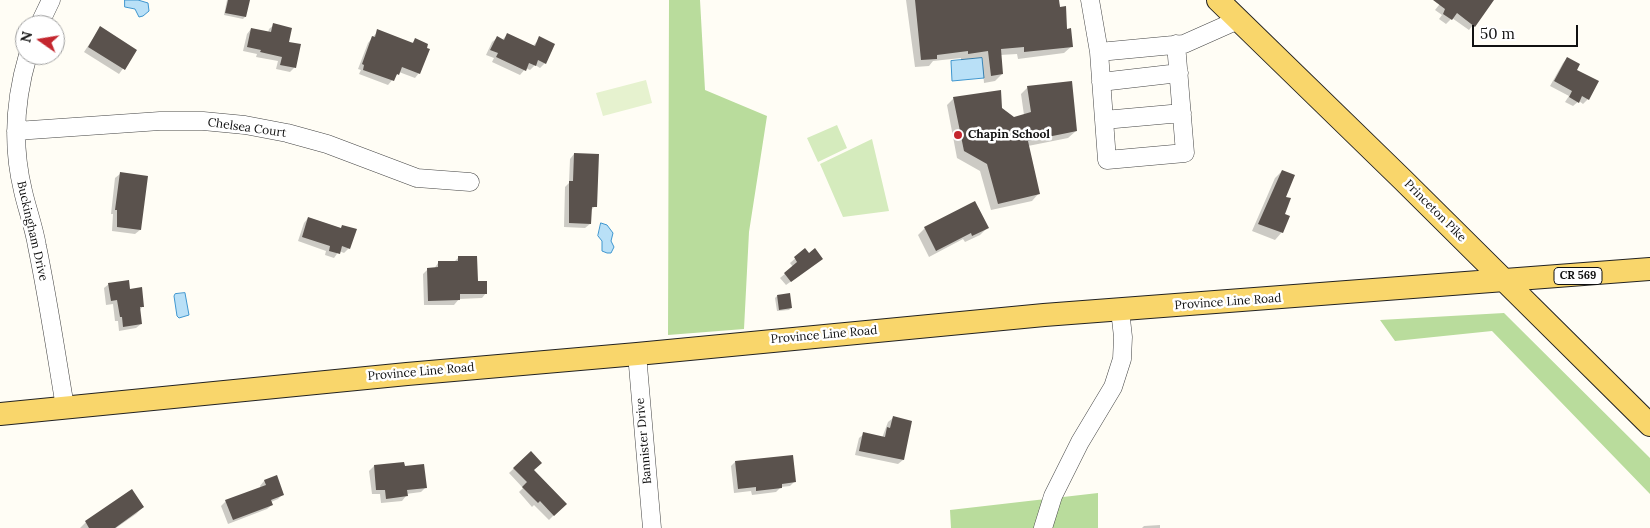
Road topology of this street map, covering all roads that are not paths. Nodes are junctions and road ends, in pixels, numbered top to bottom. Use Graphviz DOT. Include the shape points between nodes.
graph roads {
  1 [pos="51,0"];
  2 [pos="1090,0"];
  3 [pos="1218,0"];
  4 [pos="44,15"];
  5 [pos="1238,20"];
  6 [pos="1176,44"];
  7 [pos="1099,52"];
  8 [pos="24,65"];
  9 [pos="1178,74"];
  10 [pos="1101,82"];
  11 [pos="1182,113"];
  12 [pos="1104,120"];
  13 [pos="16,131"];
  14 [pos="470,182"];
  15 [pos="1650,269"];
  16 [pos="1505,281"];
  17 [pos="1120,310"];
  18 [pos="637,354"];
  19 [pos="64,407"];
  20 [pos="0,414"];
  21 [pos="1650,425"];
  22 [pos="652,528"];
  23 [pos="1042,528"];
  1 -- 4 [label="street"];
  2 -- 7 [label="street"];
  3 -- 5 [label="main road, Princeton Pike"];
  5 -- 6 [label="street" via="1184,44"];
  5 -- 16 [label="main road, Princeton Pike"];
  6 -- 7 [label="street"];
  6 -- 9 [label="street"];
  7 -- 10 [label="street"];
  8 -- 13 [label="street, Buckingham Drive"];
  9 -- 10 [label="street"];
  9 -- 11 [label="street"];
  10 -- 12 [label="street"];
  11 -- 12 [label="street"];
  11 -- 12 [label="street" via="1185,153 1107,160"];
  13 -- 14 [label="street, Chelsea Court" via="160,121 245,125 328,144 417,178"];
  13 -- 19 [label="street, Buckingham Drive" via="21,181 37,243"];
  15 -- 16 [label="main road, Province Line Road / CR 569"];
  16 -- 17 [label="main road, Province Line Road"];
  16 -- 21 [label="main road, Princeton Pike"];
  17 -- 18 [label="main road, Province Line Road"];
  17 -- 23 [label="street" via="1122,359 1113,387 1080,442 1053,496"];
  18 -- 19 [label="main road, Province Line Road"];
  18 -- 22 [label="street, Bannister Drive"];
  19 -- 20 [label="main road, Province Line Road"];
}
